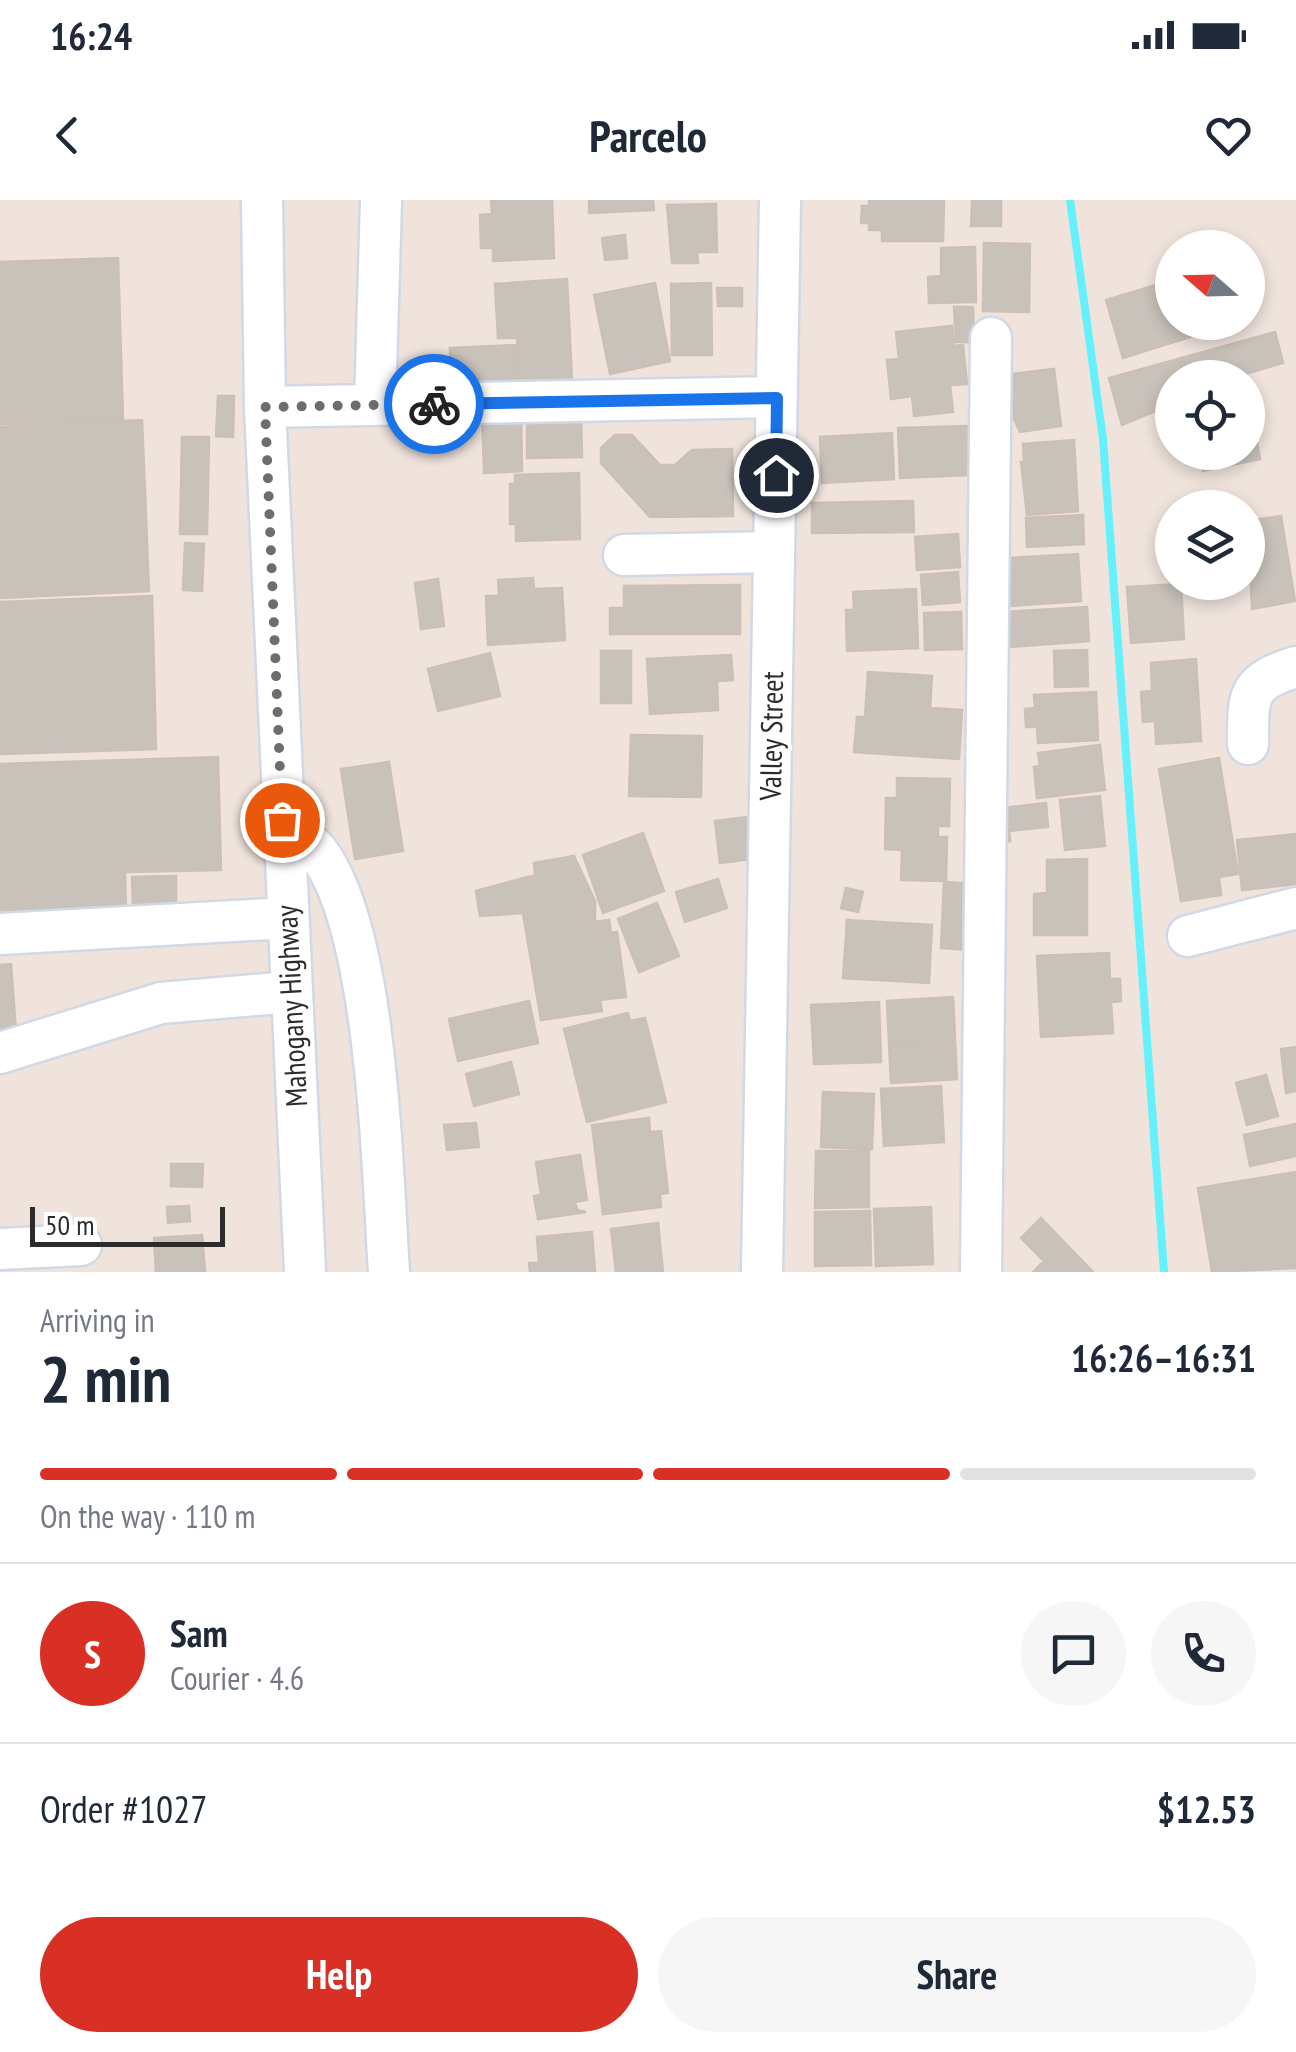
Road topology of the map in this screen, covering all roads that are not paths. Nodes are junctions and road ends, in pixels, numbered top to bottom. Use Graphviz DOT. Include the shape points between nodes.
graph roads {
  1 [pos="262,200"];
  2 [pos="382,200"];
  3 [pos="780,200"];
  4 [pos="991,338"];
  5 [pos="777,398"];
  6 [pos="375,405"];
  7 [pos="265,407"];
  8 [pos="774,552"];
  9 [pos="624,555"];
  10 [pos="1296,667"];
  11 [pos="1248,744"];
  12 [pos="282,820"];
  13 [pos="1296,908"];
  14 [pos="288,918"];
  15 [pos="0,934"];
  16 [pos="1188,936"];
  17 [pos="290,992"];
  18 [pos="0,1053"];
  19 [pos="81,1246"];
  20 [pos="0,1249"];
  21 [pos="305,1272"];
  22 [pos="389,1272"];
  23 [pos="762,1272"];
  24 [pos="981,1272"];
  1 -- 7 [label="street, Mahogany Highway"];
  2 -- 6 [label="street"];
  3 -- 5 [label="street, Valley Street"];
  4 -- 24 [label="street"];
  5 -- 6 [label="street"];
  5 -- 8 [label="street, Valley Street"];
  6 -- 7 [label="street"];
  7 -- 12 [label="street, Mahogany Highway"];
  8 -- 9 [label="street"];
  8 -- 23 [label="street, Valley Street"];
  10 -- 11 [label="street" via="1256,685 1248,702"];
  12 -- 14 [label="street, Mahogany Highway"];
  12 -- 22 [label="street" via="317,851 353,931 375,1075"];
  13 -- 16 [label="street"];
  14 -- 15 [label="street"];
  14 -- 17 [label="street, Mahogany Highway"];
  17 -- 18 [label="street" via="162,1003"];
  17 -- 21 [label="street, Mahogany Highway"];
  19 -- 20 [label="street"];
}
